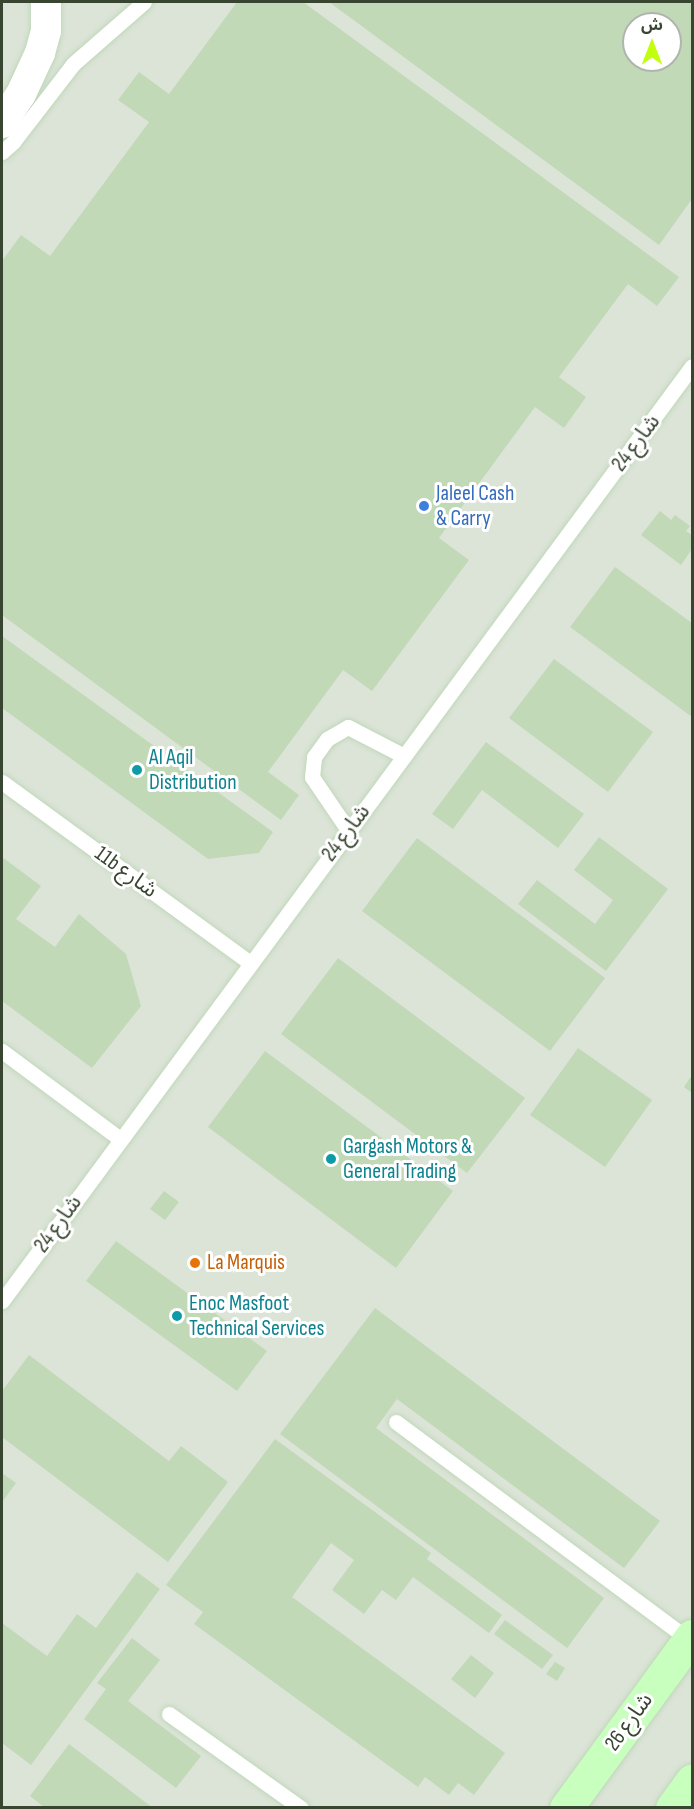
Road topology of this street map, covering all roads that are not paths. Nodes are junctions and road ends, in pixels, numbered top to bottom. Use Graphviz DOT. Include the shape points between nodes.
graph roads {
  1 [pos="46,2"];
  2 [pos="144,2"];
  3 [pos="2,123"];
  4 [pos="2,152"];
  5 [pos="693,366"];
  6 [pos="404,756"];
  7 [pos="2,782"];
  8 [pos="348,830"];
  9 [pos="250,963"];
  10 [pos="2,1051"];
  11 [pos="120,1139"];
  12 [pos="2,1301"];
  13 [pos="396,1422"];
  14 [pos="691,1638"];
  15 [pos="169,1714"];
  16 [pos="693,1780"];
  17 [pos="693,1793"];
  18 [pos="301,1808"];
  19 [pos="566,1808"];
  20 [pos="673,1808"];
  1 -- 3 [label="street" via="46,31 32,74"];
  2 -- 4 [label="lane" via="74,64"];
  5 -- 6 [label="lane, شارع 24"];
  6 -- 8 [label="lane, شارع 24"];
  6 -- 8 [label="lane" via="348,727 327,739 314,757 312,777"];
  7 -- 9 [label="lane, 11b شارع"];
  8 -- 9 [label="lane, شارع 24"];
  9 -- 11 [label="lane, شارع 24"];
  10 -- 11 [label="lane"];
  11 -- 12 [label="lane, شارع 24"];
  13 -- 14 [label="lane"];
  14 -- 19 [label="main road, شارع 26"];
  15 -- 18 [label="lane"];
  16 -- 20 [label="main road"];
  17 -- 20 [label="lane"];
}
